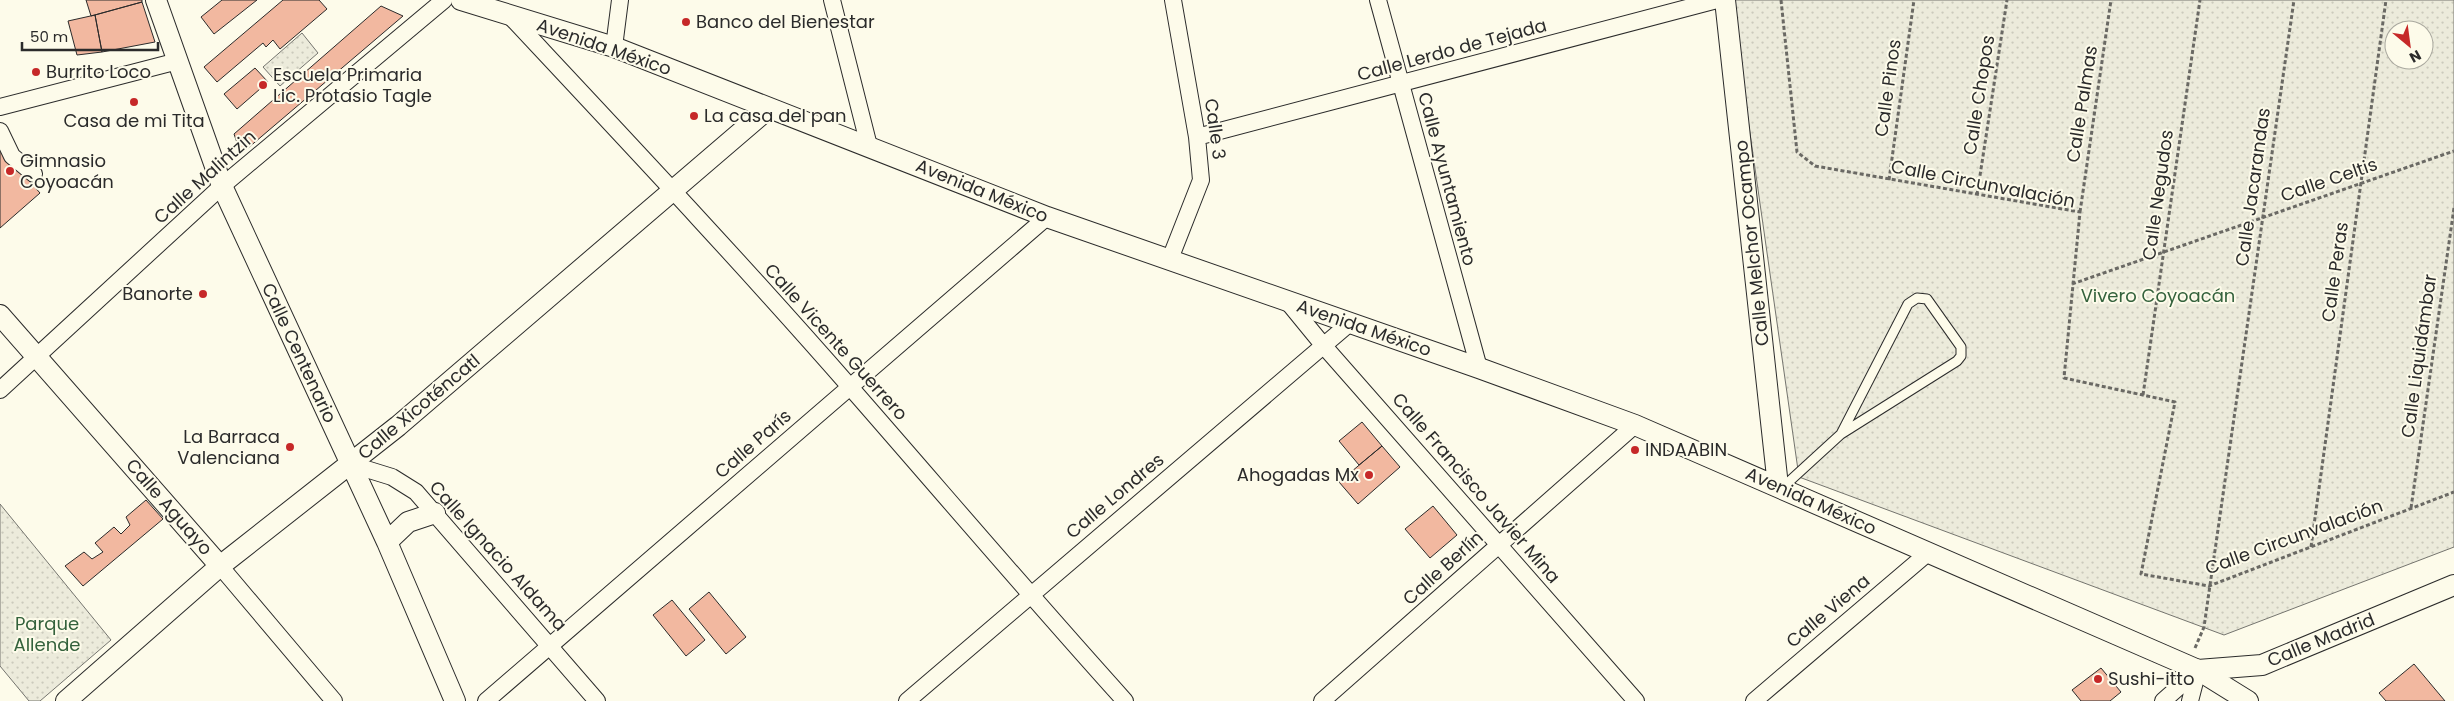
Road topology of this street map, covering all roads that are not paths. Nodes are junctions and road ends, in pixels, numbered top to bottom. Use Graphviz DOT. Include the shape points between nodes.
graph roads {
  1 [pos="156,0"];
  2 [pos="444,0"];
  3 [pos="461,0"];
  4 [pos="620,0"];
  5 [pos="832,0"];
  6 [pos="1173,0"];
  7 [pos="1378,0"];
  8 [pos="1717,0"];
  9 [pos="1725,0"];
  10 [pos="510,16"];
  11 [pos="614,47"];
  12 [pos="178,61"];
  13 [pos="1400,85"];
  14 [pos="0,107"];
  15 [pos="769,108"];
  16 [pos="0,131"];
  17 [pos="1197,137"];
  18 [pos="869,146"];
  19 [pos="34,174"];
  20 [pos="222,186"];
  21 [pos="673,190"];
  22 [pos="1047,217"];
  23 [pos="1170,259"];
  24 [pos="1287,301"];
  25 [pos="0,316"];
  26 [pos="1350,323"];
  27 [pos="1323,345"];
  28 [pos="38,358"];
  29 [pos="1479,368"];
  30 [pos="850,387"];
  31 [pos="0,390"];
  32 [pos="1635,425"];
  33 [pos="1841,434"];
  34 [pos="350,464"];
  35 [pos="1780,487"];
  36 [pos="435,513"];
  37 [pos="387,542"];
  38 [pos="1500,544"];
  39 [pos="1929,552"];
  40 [pos="220,566"];
  41 [pos="2454,585"];
  42 [pos="1029,595"];
  43 [pos="550,646"];
  44 [pos="2193,668"];
  45 [pos="66,701"];
  46 [pos="334,701"];
  47 [pos="455,701"];
  48 [pos="486,701"];
  49 [pos="597,701"];
  50 [pos="907,701"];
  51 [pos="1125,701"];
  52 [pos="1322,701"];
  53 [pos="1636,701"];
  54 [pos="1754,701"];
  55 [pos="2163,701"];
  56 [pos="2190,701"];
  57 [pos="2248,701"];
  1 -- 12 [label="street, Calle Centenario"];
  2 -- 20 [label="street, Calle Malintzin"];
  3 -- 10 [label="street, Avenida México"];
  4 -- 11 [label="street"];
  5 -- 18 [label="street"];
  6 -- 17 [label="street, Calle 3"];
  7 -- 13 [label="street, Calle Ayuntamiento"];
  8 -- 13 [label="street, Calle Lerdo de Tejada"];
  9 -- 35 [label="street, Calle Melchor Ocampo"];
  10 -- 11 [label="street, Avenida México"];
  10 -- 21 [label="street, Calle Vicente Guerrero"];
  11 -- 15 [label="street, Avenida México"];
  12 -- 14 [label="street"];
  12 -- 20 [label="street, Calle Centenario"];
  13 -- 17 [label="street, Calle Lerdo de Tejada"];
  13 -- 29 [label="street, Calle Ayuntamiento"];
  15 -- 18 [label="street, Avenida México"];
  15 -- 21 [label="street, Calle Xicoténcatl"];
  16 -- 19 [label="street" via="12,156"];
  17 -- 23 [label="street, Calle 3" via="1201,180"];
  18 -- 22 [label="street, Avenida México"];
  20 -- 28 [label="street, Calle Malintzin"];
  20 -- 34 [label="street, Calle Centenario"];
  21 -- 30 [label="street, Calle Vicente Guerrero"];
  21 -- 34 [label="street, Calle Xicoténcatl"];
  22 -- 23 [label="street, Avenida México"];
  22 -- 30 [label="street, Calle París"];
  23 -- 24 [label="street, Avenida México"];
  24 -- 26 [label="street, Avenida México"];
  24 -- 27 [label="street, Calle Francisco Javier Mina"];
  25 -- 28 [label="street, Calle Aguayo"];
  26 -- 27 [label="street, Calle Londres"];
  26 -- 29 [label="street, Avenida México"];
  27 -- 38 [label="street, Calle Francisco Javier Mina"];
  27 -- 42 [label="street, Calle Londres"];
  28 -- 31 [label="street, Calle Malintzin"];
  28 -- 40 [label="street, Calle Aguayo"];
  29 -- 32 [label="street, Avenida México"];
  30 -- 42 [label="street, Calle Vicente Guerrero"];
  30 -- 43 [label="street, Calle París"];
  32 -- 35 [label="street, Avenida México"];
  32 -- 38 [label="street, Calle Berlín"];
  33 -- 33 [label="lane" via="1961,356 1961,347 1928,299 1917,298 1908,304"];
  33 -- 35 [label="lane"];
  34 -- 36 [label="street, Calle Ignacio Aldama" via="392,478 416,492"];
  34 -- 37 [label="street, Calle Centenario"];
  34 -- 40 [label="street, Calle Xicoténcatl"];
  35 -- 39 [label="street, Avenida México"];
  36 -- 37 [label="street" via="408,522"];
  36 -- 43 [label="street, Calle Ignacio Aldama"];
  37 -- 47 [label="street, Calle Centenario"];
  38 -- 52 [label="street, Calle Berlín"];
  38 -- 53 [label="street, Calle Francisco Javier Mina"];
  39 -- 44 [label="street, Avenida México"];
  39 -- 54 [label="street, Calle Viena"];
  40 -- 45 [label="street, Calle Xicoténcatl"];
  40 -- 46 [label="street, Calle Aguayo"];
  41 -- 44 [label="street, Calle Madrid" via="2262,665"];
  42 -- 50 [label="street, Calle Londres"];
  42 -- 51 [label="street, Calle Vicente Guerrero"];
  43 -- 48 [label="street, Calle París"];
  43 -- 49 [label="street, Calle Ignacio Aldama"];
  44 -- 55 [label="street"];
  44 -- 56 [label="street"];
  44 -- 57 [label="street, Avenida México"];
}
